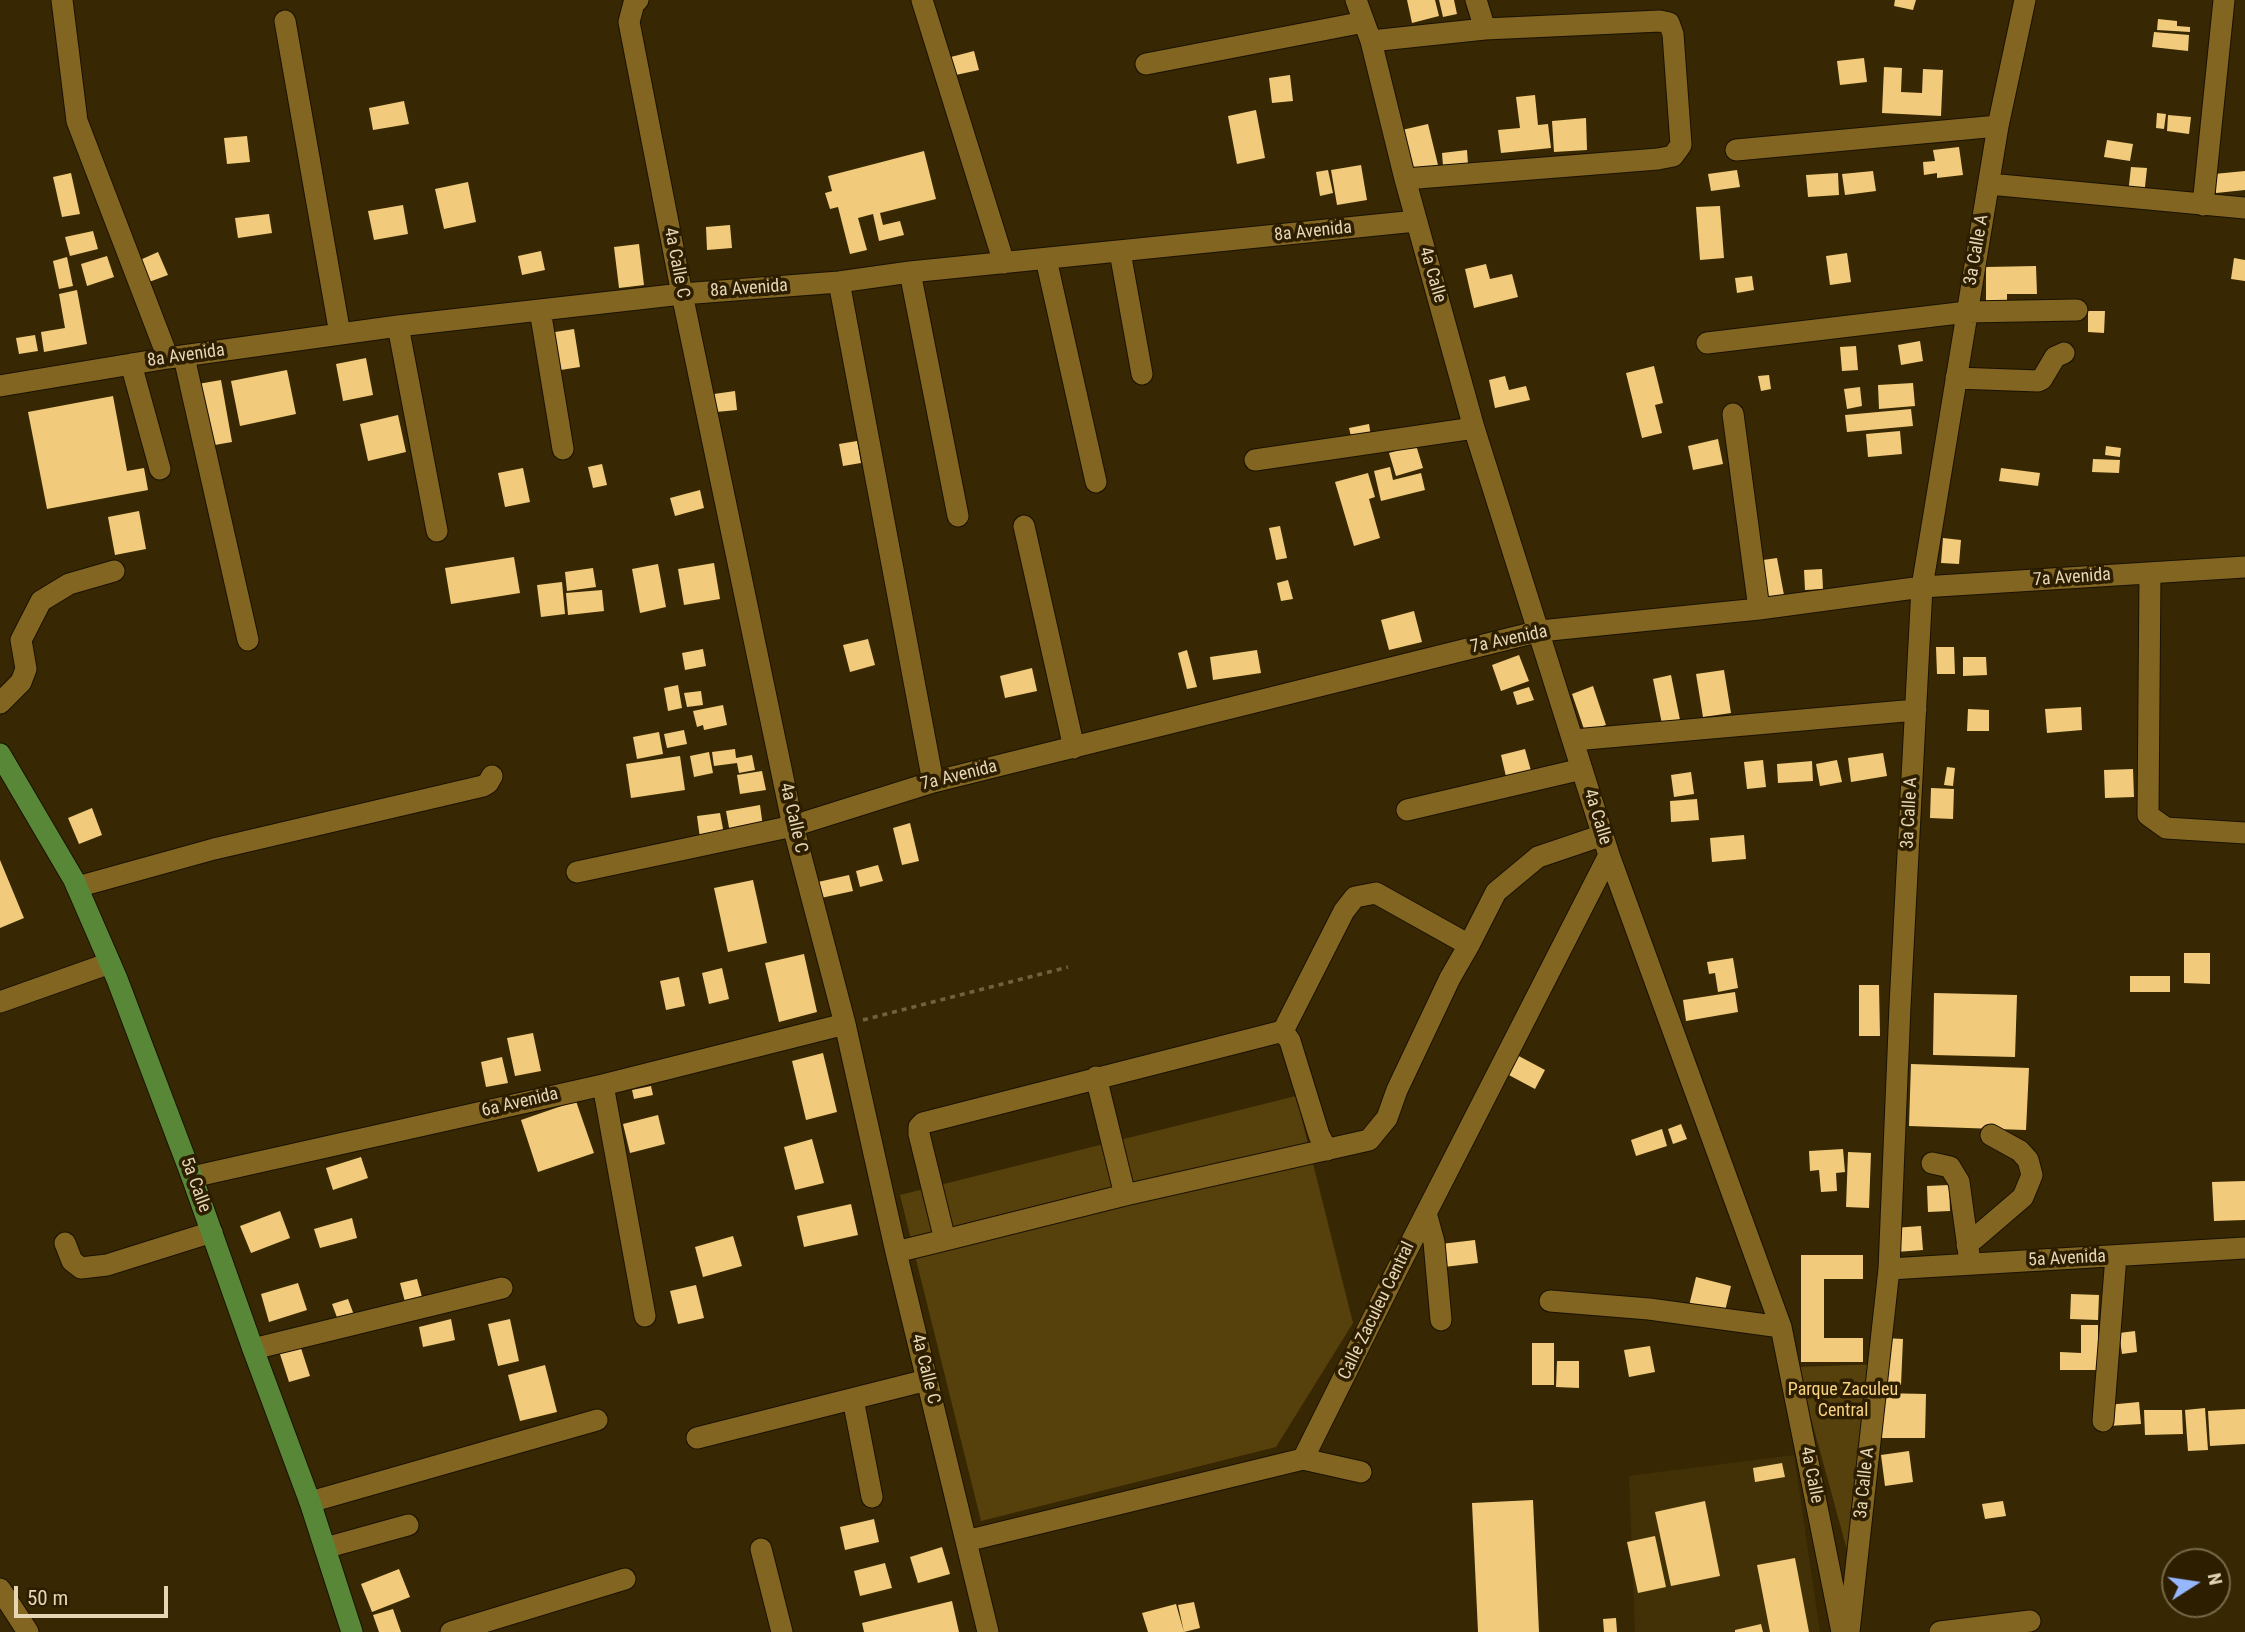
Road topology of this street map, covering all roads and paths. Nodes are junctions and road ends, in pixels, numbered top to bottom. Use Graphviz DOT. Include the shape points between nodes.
graph roads {
  1 [pos="62,0"];
  2 [pos="638,0"];
  3 [pos="922,0"];
  4 [pos="1356,0"];
  5 [pos="1476,0"];
  6 [pos="2025,0"];
  7 [pos="2224,0"];
  8 [pos="285,21"];
  9 [pos="1485,29"];
  10 [pos="1367,31"];
  11 [pos="1146,64"];
  12 [pos="1998,126"];
  13 [pos="1736,150"];
  14 [pos="1405,179"];
  15 [pos="1989,184"];
  16 [pos="2203,205"];
  17 [pos="2245,208"];
  18 [pos="1416,221"];
  19 [pos="1120,252"];
  20 [pos="1046,259"];
  21 [pos="1004,263"];
  22 [pos="910,272"];
  23 [pos="839,282"];
  24 [pos="682,294"];
  25 [pos="540,310"];
  26 [pos="2077,310"];
  27 [pos="1967,312"];
  28 [pos="398,326"];
  29 [pos="340,334"];
  30 [pos="1707,343"];
  31 [pos="2064,354"];
  32 [pos="176,357"];
  33 [pos="131,364"];
  34 [pos="1142,374"];
  35 [pos="1956,378"];
  36 [pos="0,386"];
  37 [pos="1733,414"];
  38 [pos="1474,428"];
  39 [pos="563,450"];
  40 [pos="1255,460"];
  41 [pos="160,469"];
  42 [pos="1096,482"];
  43 [pos="958,516"];
  44 [pos="1024,526"];
  45 [pos="437,531"];
  46 [pos="2245,567"];
  47 [pos="114,572"];
  48 [pos="2150,573"];
  49 [pos="1922,587"];
  50 [pos="1759,609"];
  51 [pos="1540,631"];
  52 [pos="248,640"];
  53 [pos="0,703"];
  54 [pos="1916,710"];
  55 [pos="1574,740"];
  56 [pos="1073,748"];
  57 [pos="0,754"];
  58 [pos="1583,769"];
  59 [pos="492,776"];
  60 [pos="933,782"];
  61 [pos="1407,810"];
  62 [pos="793,826"];
  63 [pos="2245,834"];
  64 [pos="1606,845"];
  65 [pos="577,872"];
  66 [pos="77,887"];
  67 [pos="1469,945"];
  68 [pos="110,963"];
  69 [pos="1068,967"];
  70 [pos="0,1002"];
  71 [pos="845,1024"];
  72 [pos="1283,1031"];
  73 [pos="1096,1077"];
  74 [pos="603,1085"];
  75 [pos="1992,1135"];
  76 [pos="1327,1150"];
  77 [pos="1932,1164"];
  78 [pos="192,1177"];
  79 [pos="1125,1195"];
  80 [pos="1426,1213"];
  81 [pos="212,1232"];
  82 [pos="945,1240"];
  83 [pos="65,1243"];
  84 [pos="2245,1248"];
  85 [pos="896,1252"];
  86 [pos="1968,1254"];
  87 [pos="2116,1256"];
  88 [pos="1889,1269"];
  89 [pos="502,1288"];
  90 [pos="1550,1301"];
  91 [pos="645,1316"];
  92 [pos="1441,1320"];
  93 [pos="1781,1326"];
  94 [pos="253,1349"];
  95 [pos="928,1380"];
  96 [pos="853,1399"];
  97 [pos="597,1420"];
  98 [pos="2103,1421"];
  99 [pos="696,1438"];
  100 [pos="1303,1459"];
  101 [pos="1361,1472"];
  102 [pos="872,1497"];
  103 [pos="310,1502"];
  104 [pos="408,1525"];
  105 [pos="966,1541"];
  106 [pos="326,1548"];
  107 [pos="761,1549"];
  108 [pos="625,1579"];
  109 [pos="0,1589"];
  110 [pos="2030,1620"];
  111 [pos="29,1632"];
  112 [pos="352,1632"];
  113 [pos="451,1632"];
  114 [pos="782,1632"];
  115 [pos="988,1632"];
  116 [pos="1842,1632"];
  117 [pos="1849,1632"];
  118 [pos="1940,1632"];
  1 -- 32 [label="street" via="77,121"];
  2 -- 24 [label="street, 4a Calle C" via="629,22"];
  3 -- 21 [label="street"];
  4 -- 10 [label="street, 4a Calle"];
  5 -- 9 [label="street"];
  6 -- 12 [label="street, 3a Calle A"];
  7 -- 16 [label="street"];
  8 -- 29 [label="street"];
  9 -- 10 [label="street"];
  9 -- 14 [label="street" via="1670,23 1681,145 1673,156 1658,159"];
  10 -- 11 [label="street"];
  10 -- 14 [label="street, 4a Calle"];
  12 -- 13 [label="street"];
  12 -- 15 [label="street, 3a Calle A"];
  14 -- 18 [label="street, 4a Calle"];
  15 -- 16 [label="street"];
  15 -- 27 [label="street, 3a Calle A"];
  16 -- 17 [label="street"];
  18 -- 19 [label="street, 8a Avenida"];
  18 -- 38 [label="street, 4a Calle"];
  19 -- 20 [label="street, 8a Avenida"];
  19 -- 34 [label="street"];
  20 -- 21 [label="street, 8a Avenida"];
  20 -- 42 [label="street"];
  21 -- 22 [label="street, 8a Avenida"];
  22 -- 23 [label="street, 8a Avenida"];
  22 -- 43 [label="street"];
  23 -- 24 [label="street, 8a Avenida"];
  23 -- 60 [label="street"];
  24 -- 25 [label="street, 8a Avenida"];
  24 -- 62 [label="street, 4a Calle C"];
  25 -- 28 [label="street, 8a Avenida"];
  25 -- 39 [label="street"];
  26 -- 27 [label="street"];
  27 -- 30 [label="street"];
  27 -- 35 [label="street, 3a Calle A"];
  28 -- 29 [label="street, 8a Avenida"];
  28 -- 45 [label="street"];
  29 -- 32 [label="street, 8a Avenida"];
  31 -- 35 [label="street" via="2055,357 2038,382"];
  32 -- 33 [label="street, 8a Avenida"];
  32 -- 52 [label="street"];
  33 -- 36 [label="street, 8a Avenida"];
  33 -- 41 [label="street"];
  35 -- 49 [label="street, 3a Calle A"];
  37 -- 50 [label="street"];
  38 -- 40 [label="street"];
  38 -- 51 [label="street, 4a Calle"];
  44 -- 56 [label="street"];
  46 -- 48 [label="street, 7a Avenida"];
  47 -- 53 [label="street" via="69,584 41,601 21,640 26,669 21,682"];
  48 -- 49 [label="street, 7a Avenida"];
  48 -- 63 [label="street" via="2148,815 2166,828"];
  49 -- 50 [label="street, 7a Avenida"];
  49 -- 54 [label="street, 3a Calle A"];
  50 -- 51 [label="street, 7a Avenida"];
  51 -- 55 [label="street, 4a Calle"];
  51 -- 56 [label="street, 7a Avenida"];
  54 -- 55 [label="street"];
  54 -- 88 [label="street, 3a Calle A"];
  55 -- 58 [label="street, 4a Calle"];
  56 -- 60 [label="street, 7a Avenida"];
  57 -- 66 [label="main road, 5a Calle"];
  58 -- 61 [label="street"];
  58 -- 64 [label="street, 4a Calle"];
  59 -- 66 [label="street" via="483,786 214,849"];
  60 -- 62 [label="street, 7a Avenida"];
  62 -- 65 [label="street, 7a Avenida"];
  62 -- 71 [label="street, 4a Calle C"];
  64 -- 67 [label="street" via="1538,857 1496,892"];
  64 -- 80 [label="street, Calle Zaculeu Central"];
  64 -- 93 [label="street, 4a Calle"];
  66 -- 68 [label="main road, 5a Calle"];
  67 -- 72 [label="street" via="1376,893 1355,897"];
  67 -- 76 [label="street" via="1387,1118 1369,1140"];
  68 -- 70 [label="street"];
  68 -- 78 [label="main road, 5a Calle"];
  69 -- 71 [label="path"];
  71 -- 74 [label="street, 6a Avenida"];
  71 -- 85 [label="street, 4a Calle C"];
  72 -- 73 [label="street"];
  72 -- 76 [label="street"];
  73 -- 79 [label="street"];
  73 -- 82 [label="street" via="919,1127"];
  74 -- 78 [label="street, 6a Avenida"];
  74 -- 91 [label="street"];
  75 -- 86 [label="street" via="2020,1151 2032,1175 2023,1197"];
  76 -- 79 [label="street"];
  77 -- 86 [label="street" via="1950,1167 1959,1182"];
  78 -- 81 [label="main road, 5a Calle"];
  79 -- 82 [label="street"];
  80 -- 92 [label="street" via="1434,1242"];
  80 -- 100 [label="street, Calle Zaculeu Central"];
  81 -- 83 [label="street" via="107,1265 81,1268 72,1261"];
  81 -- 94 [label="main road, 5a Calle"];
  82 -- 85 [label="street"];
  84 -- 87 [label="street, 5a Avenida"];
  85 -- 95 [label="street, 4a Calle C"];
  86 -- 87 [label="street, 5a Avenida"];
  86 -- 88 [label="street, 5a Avenida"];
  87 -- 98 [label="street"];
  88 -- 117 [label="street, 3a Calle A"];
  89 -- 94 [label="street"];
  90 -- 93 [label="street"];
  93 -- 116 [label="street, 4a Calle"];
  94 -- 103 [label="main road, 5a Calle"];
  95 -- 96 [label="street"];
  95 -- 105 [label="street, 4a Calle C"];
  96 -- 99 [label="street"];
  96 -- 102 [label="street"];
  97 -- 103 [label="street"];
  100 -- 101 [label="street"];
  100 -- 105 [label="street"];
  103 -- 106 [label="main road, 5a Calle"];
  104 -- 106 [label="street"];
  105 -- 115 [label="street, 4a Calle C"];
  106 -- 112 [label="main road, 5a Calle"];
  107 -- 114 [label="street"];
  108 -- 113 [label="street"];
  109 -- 111 [label="street"];
  110 -- 118 [label="street"];
}
